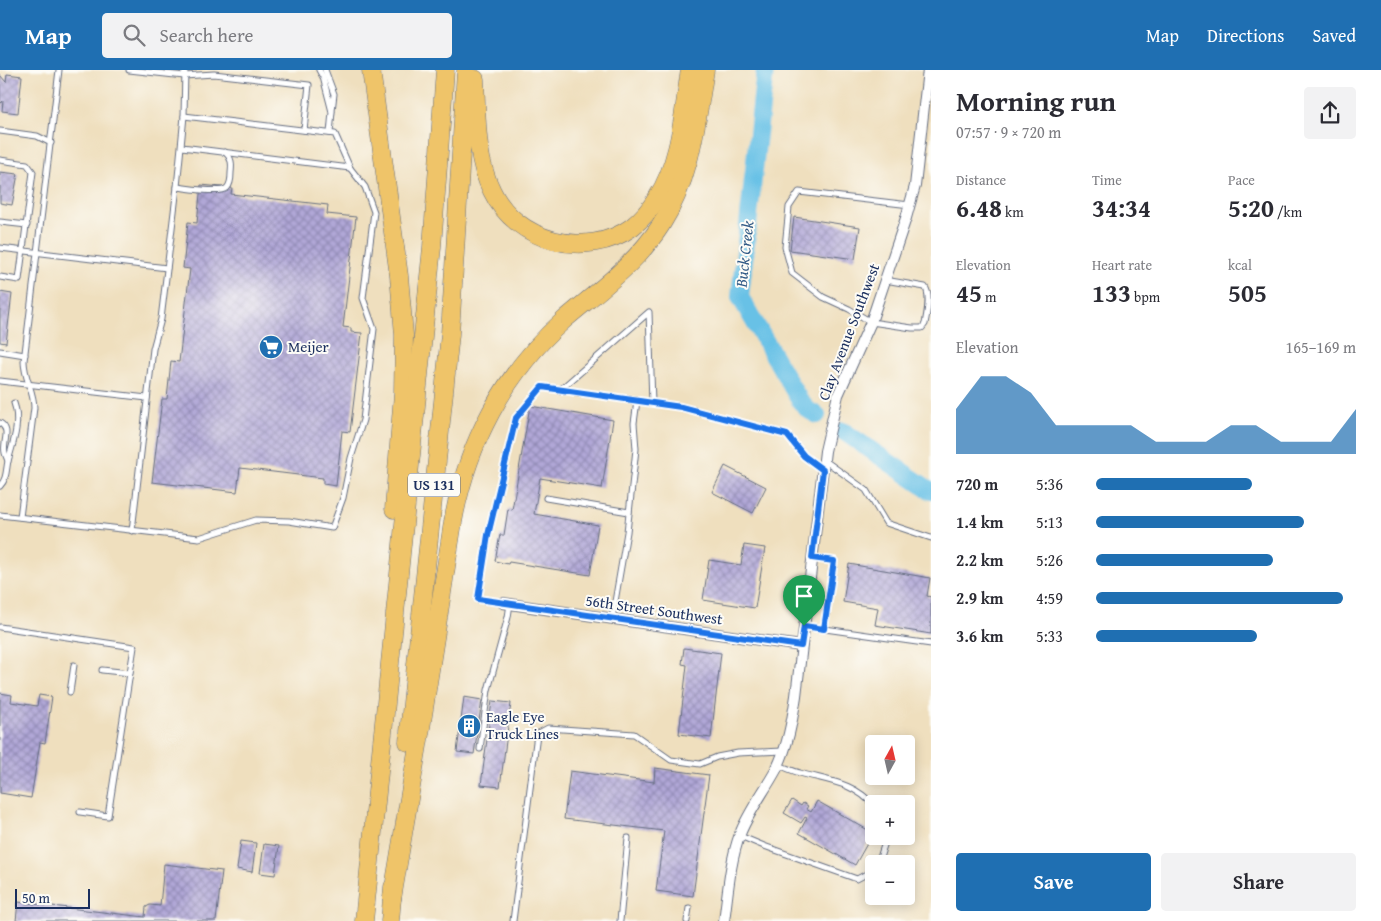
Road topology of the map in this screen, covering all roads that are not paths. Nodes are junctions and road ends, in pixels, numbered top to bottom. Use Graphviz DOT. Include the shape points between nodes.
graph roads {
  1 [pos="59,70"];
  2 [pos="129,70"];
  3 [pos="319,70"];
  4 [pos="325,70"];
  5 [pos="371,70"];
  6 [pos="445,70"];
  7 [pos="466,70"];
  8 [pos="475,70"];
  9 [pos="690,70"];
  10 [pos="705,70"];
  11 [pos="928,70"];
  12 [pos="154,72"];
  13 [pos="184,72"];
  14 [pos="208,72"];
  15 [pos="332,112"];
  16 [pos="184,116"];
  17 [pos="304,130"];
  18 [pos="0,131"];
  19 [pos="330,133"];
  20 [pos="51,142"];
  21 [pos="182,147"];
  22 [pos="224,152"];
  23 [pos="0,160"];
  24 [pos="350,168"];
  25 [pos="177,187"];
  26 [pos="910,205"];
  27 [pos="0,222"];
  28 [pos="27,225"];
  29 [pos="0,248"];
  30 [pos="24,251"];
  31 [pos="38,253"];
  32 [pos="167,268"];
  33 [pos="0,277"];
  34 [pos="885,280"];
  35 [pos="871,322"];
  36 [pos="0,351"];
  37 [pos="25,355"];
  38 [pos="0,381"];
  39 [pos="28,384"];
  40 [pos="560,390"];
  41 [pos="147,398"];
  42 [pos="637,401"];
  43 [pos="14,403"];
  44 [pos="652,403"];
  45 [pos="0,423"];
  46 [pos="8,461"];
  47 [pos="823,464"];
  48 [pos="0,486"];
  49 [pos="546,498"];
  50 [pos="629,512"];
  51 [pos="0,515"];
  52 [pos="20,517"];
  53 [pos="132,531"];
  54 [pos="931,538"];
  55 [pos="812,558"];
  56 [pos="507,604"];
  57 [pos="396,607"];
  58 [pos="612,619"];
  59 [pos="0,626"];
  60 [pos="804,626"];
  61 [pos="824,629"];
  62 [pos="931,644"];
  63 [pos="801,646"];
  64 [pos="74,665"];
  65 [pos="102,670"];
  66 [pos="130,673"];
  67 [pos="70,692"];
  68 [pos="480,749"];
  69 [pos="784,751"];
  70 [pos="778,764"];
  71 [pos="865,795"];
  72 [pos="80,812"];
  73 [pos="740,835"];
  74 [pos="628,838"];
  75 [pos="865,875"];
  76 [pos="392,899"];
  77 [pos="688,908"];
  78 [pos="364,921"];
  79 [pos="390,921"];
  80 [pos="513,921"];
  81 [pos="620,921"];
  82 [pos="687,921"];
  83 [pos="724,921"];
  1 -- 20 [label="lane"];
  2 -- 12 [label="lane"];
  3 -- 15 [label="lane"];
  4 -- 15 [label="lane" via="334,94"];
  5 -- 57 [label="highway" via="404,335 404,393 393,522"];
  6 -- 57 [label="highway, US 131" via="432,247"];
  7 -- 76 [label="highway, US 131" via="450,334"];
  8 -- 9 [label="highway" via="481,154 486,177 496,199 518,224 535,234 559,242 583,244 600,241 632,227 657,198 675,156"];
  10 -- 76 [label="highway" via="687,168 663,221 630,263 529,355 496,401 468,461 453,522"];
  11 -- 26 [label="street, Clay Avenue Southwest"];
  12 -- 13 [label="lane"];
  13 -- 14 [label="lane"];
  13 -- 16 [label="lane"];
  14 -- 17 [label="lane" via="309,85"];
  15 -- 19 [label="lane"];
  16 -- 17 [label="lane"];
  16 -- 21 [label="lane"];
  17 -- 19 [label="lane"];
  18 -- 20 [label="lane" via="37,136"];
  19 -- 24 [label="lane" via="335,134"];
  20 -- 31 [label="lane"];
  21 -- 22 [label="lane"];
  21 -- 25 [label="lane"];
  22 -- 24 [label="lane"];
  22 -- 25 [label="lane" via="232,162 227,188 220,191"];
  23 -- 28 [label="lane" via="28,164 33,172"];
  24 -- 53 [label="lane" via="365,187 374,212 363,298 374,329 364,420 332,528 256,520 199,538"];
  25 -- 32 [label="lane"];
  26 -- 34 [label="street, Clay Avenue Southwest"];
  26 -- 35 [label="lane" via="798,192 789,207 785,247 792,273 823,297"];
  27 -- 28 [label="lane"];
  28 -- 30 [label="lane"];
  29 -- 30 [label="lane"];
  30 -- 31 [label="lane"];
  30 -- 33 [label="lane" via="19,280"];
  31 -- 32 [label="lane"];
  31 -- 37 [label="lane"];
  32 -- 41 [label="lane"];
  34 -- 35 [label="street, Clay Avenue Southwest"];
  34 -- 35 [label="lane" via="928,290 925,324 918,329"];
  35 -- 47 [label="street, Clay Avenue Southwest" via="838,395"];
  36 -- 37 [label="lane"];
  37 -- 39 [label="lane"];
  38 -- 39 [label="lane"];
  39 -- 41 [label="lane"];
  39 -- 52 [label="lane" via="34,408"];
  40 -- 42 [label="lane"];
  40 -- 44 [label="lane" via="649,312"];
  40 -- 56 [label="lane" via="542,387 516,418 488,535 478,599"];
  41 -- 53 [label="lane"];
  42 -- 44 [label="lane"];
  42 -- 50 [label="lane"];
  43 -- 46 [label="lane" via="17,415"];
  44 -- 47 [label="lane" via="681,407 787,435 804,456"];
  45 -- 46 [label="lane" via="6,430 4,451"];
  46 -- 48 [label="lane" via="6,477"];
  47 -- 54 [label="lane" via="866,490 886,523"];
  47 -- 55 [label="street, Clay Avenue Southwest"];
  49 -- 50 [label="lane"];
  50 -- 58 [label="lane"];
  51 -- 52 [label="lane"];
  52 -- 53 [label="lane"];
  55 -- 60 [label="street, Clay Avenue Southwest"];
  55 -- 61 [label="lane" via="834,561"];
  56 -- 58 [label="street, 56th Street Southwest"];
  56 -- 68 [label="lane" via="508,617 488,690"];
  57 -- 78 [label="highway, US 131"];
  58 -- 63 [label="street, 56th Street Southwest"];
  59 -- 66 [label="lane" via="134,647"];
  60 -- 61 [label="lane"];
  60 -- 63 [label="street, Clay Avenue Southwest"];
  61 -- 62 [label="lane"];
  63 -- 69 [label="street, Clay Avenue Southwest" via="790,735"];
  64 -- 67 [label="lane"];
  65 -- 66 [label="lane"];
  66 -- 72 [label="lane" via="108,816"];
  69 -- 70 [label="street, Clay Avenue Southwest"];
  69 -- 80 [label="lane" via="738,753 700,764 671,760 634,734 548,728 537,734"];
  70 -- 71 [label="lane" via="798,773 846,784"];
  70 -- 73 [label="street, Clay Avenue Southwest"];
  73 -- 75 [label="lane" via="858,879"];
  73 -- 83 [label="street, Clay Avenue Southwest" via="731,866"];
  74 -- 81 [label="lane"];
  76 -- 79 [label="highway, US 131"];
  77 -- 82 [label="lane"];
}
